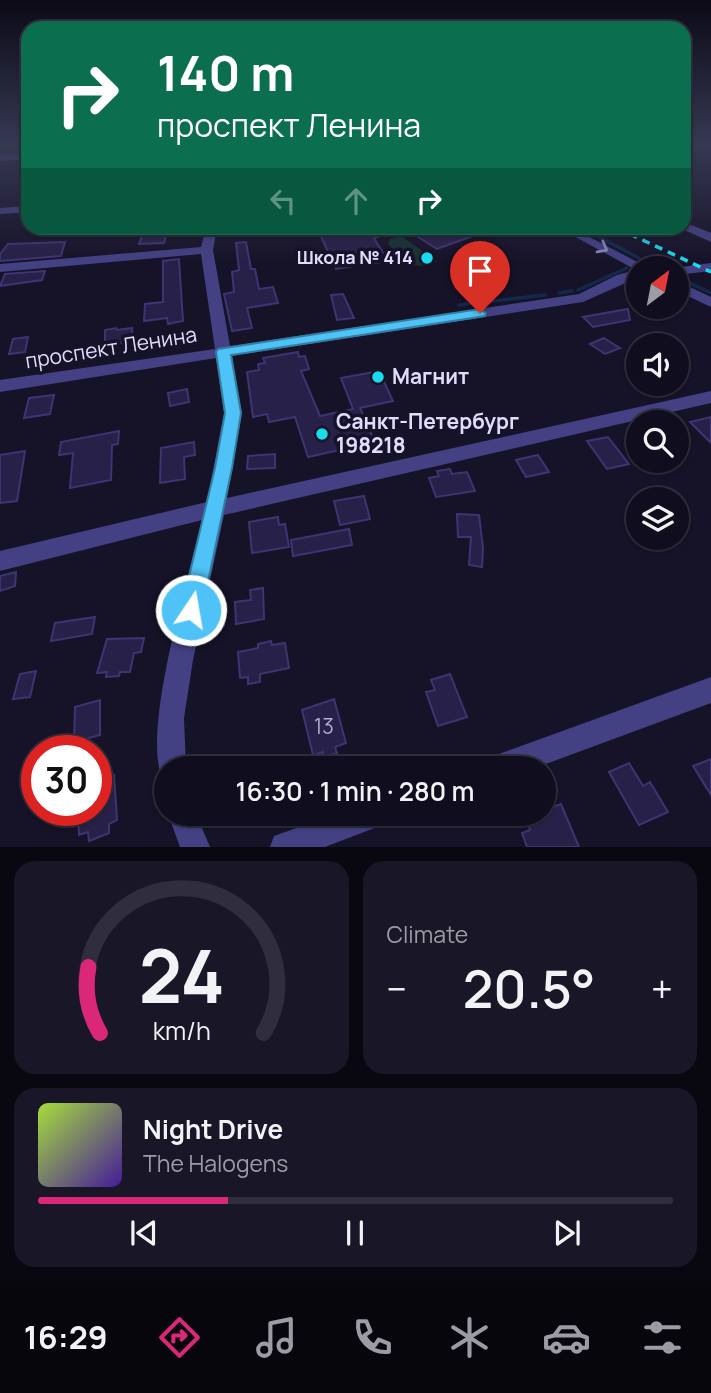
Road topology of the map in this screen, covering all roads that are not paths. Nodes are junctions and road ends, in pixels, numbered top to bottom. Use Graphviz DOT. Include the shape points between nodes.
graph roads {
  1 [pos="21,210"];
  2 [pos="0,211"];
  3 [pos="691,228"];
  4 [pos="708,234"];
  5 [pos="209,235"];
  6 [pos="578,235"];
  7 [pos="206,250"];
  8 [pos="626,259"];
  9 [pos="711,267"];
  10 [pos="0,268"];
  11 [pos="690,269"];
  12 [pos="626,277"];
  13 [pos="690,292"];
  14 [pos="711,303"];
  15 [pos="223,352"];
  16 [pos="0,386"];
  17 [pos="711,397"];
  18 [pos="213,509"];
  19 [pos="0,561"];
  20 [pos="711,690"];
  21 [pos="172,756"];
  22 [pos="532,756"];
  23 [pos="187,826"];
  24 [pos="342,826"];
  25 [pos="195,847"];
  26 [pos="285,847"];
  1 -- 2 [label="street"];
  3 -- 4 [label="street"];
  5 -- 7 [label="street"];
  6 -- 8 [label="street, one-way"];
  7 -- 10 [label="street"];
  7 -- 15 [label="street"];
  9 -- 11 [label="street"];
  12 -- 15 [label="street, проспект Ленина" via="583,298"];
  13 -- 14 [label="street"];
  15 -- 16 [label="street, проспект Ленина"];
  15 -- 18 [label="street" via="233,413"];
  17 -- 18 [label="street"];
  18 -- 19 [label="street"];
  18 -- 21 [label="street" via="171,718"];
  20 -- 22 [label="street"];
  23 -- 25 [label="street"];
  24 -- 26 [label="street"];
}
